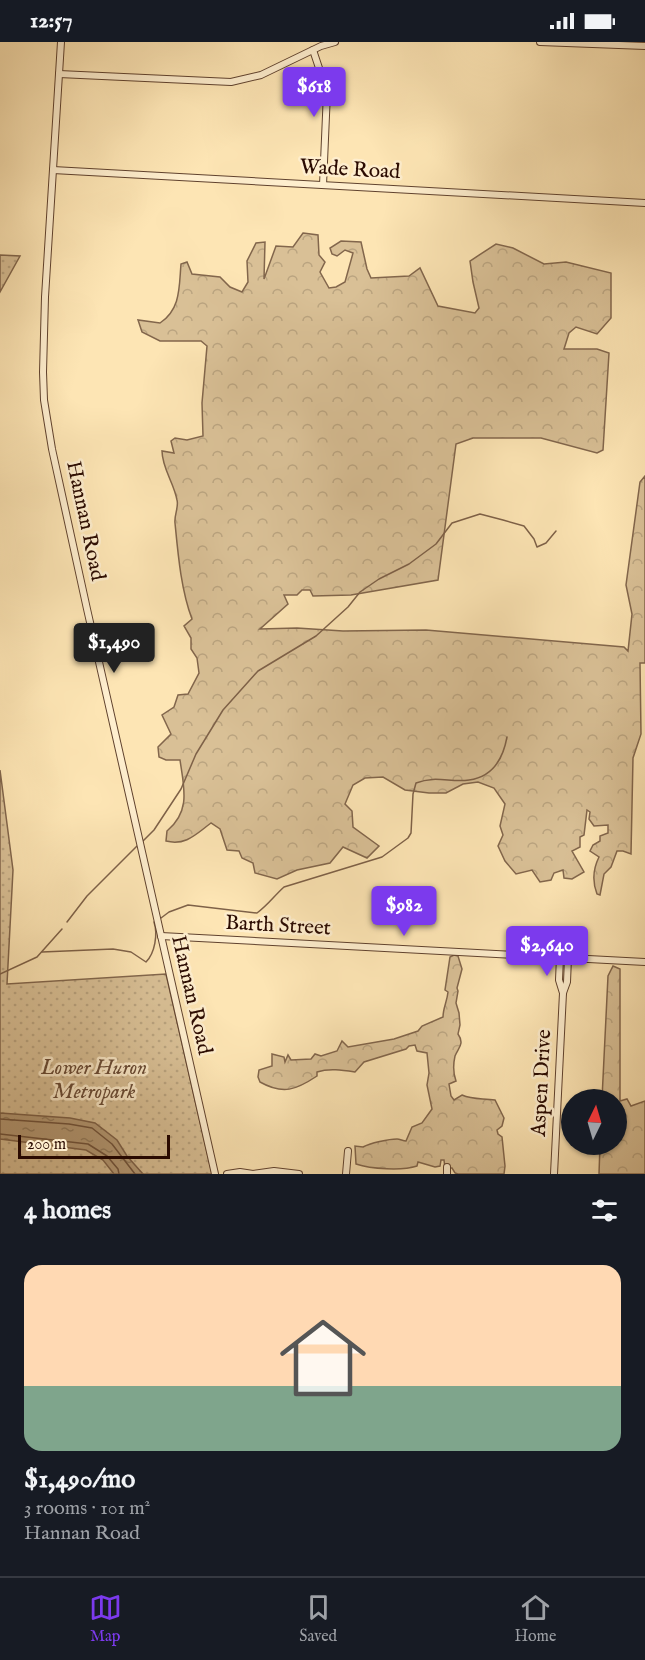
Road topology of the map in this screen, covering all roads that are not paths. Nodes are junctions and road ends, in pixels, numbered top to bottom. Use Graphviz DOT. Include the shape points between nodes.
graph roads {
  1 [pos="61,42"];
  2 [pos="335,42"];
  3 [pos="540,42"];
  4 [pos="645,46"];
  5 [pos="313,50"];
  6 [pos="59,74"];
  7 [pos="53,170"];
  8 [pos="323,185"];
  9 [pos="645,203"];
  10 [pos="161,936"];
  11 [pos="560,957"];
  12 [pos="568,958"];
  13 [pos="645,962"];
  14 [pos="563,993"];
  15 [pos="348,1151"];
  16 [pos="215,1174"];
  17 [pos="227,1174"];
  18 [pos="253,1174"];
  19 [pos="299,1174"];
  20 [pos="346,1174"];
  21 [pos="554,1174"];
  1 -- 6 [label="street, Hannan Road"];
  2 -- 5 [label="street"];
  3 -- 4 [label="street"];
  5 -- 6 [label="street" via="261,75 231,82"];
  5 -- 8 [label="street" via="327,92"];
  6 -- 7 [label="street, Hannan Road"];
  7 -- 8 [label="street, Wade Road"];
  7 -- 10 [label="street, Hannan Road" via="43,330 46,416"];
  8 -- 9 [label="street, Wade Road"];
  10 -- 11 [label="street, Barth Street"];
  10 -- 16 [label="street, Hannan Road"];
  11 -- 12 [label="street, Barth Street"];
  11 -- 14 [label="street, Aspen Drive"];
  12 -- 13 [label="street, Barth Street"];
  12 -- 14 [label="street, Aspen Drive"];
  14 -- 21 [label="street, Aspen Drive"];
  15 -- 20 [label="street"];
  17 -- 18 [label="street"];
  18 -- 19 [label="street"];
}
